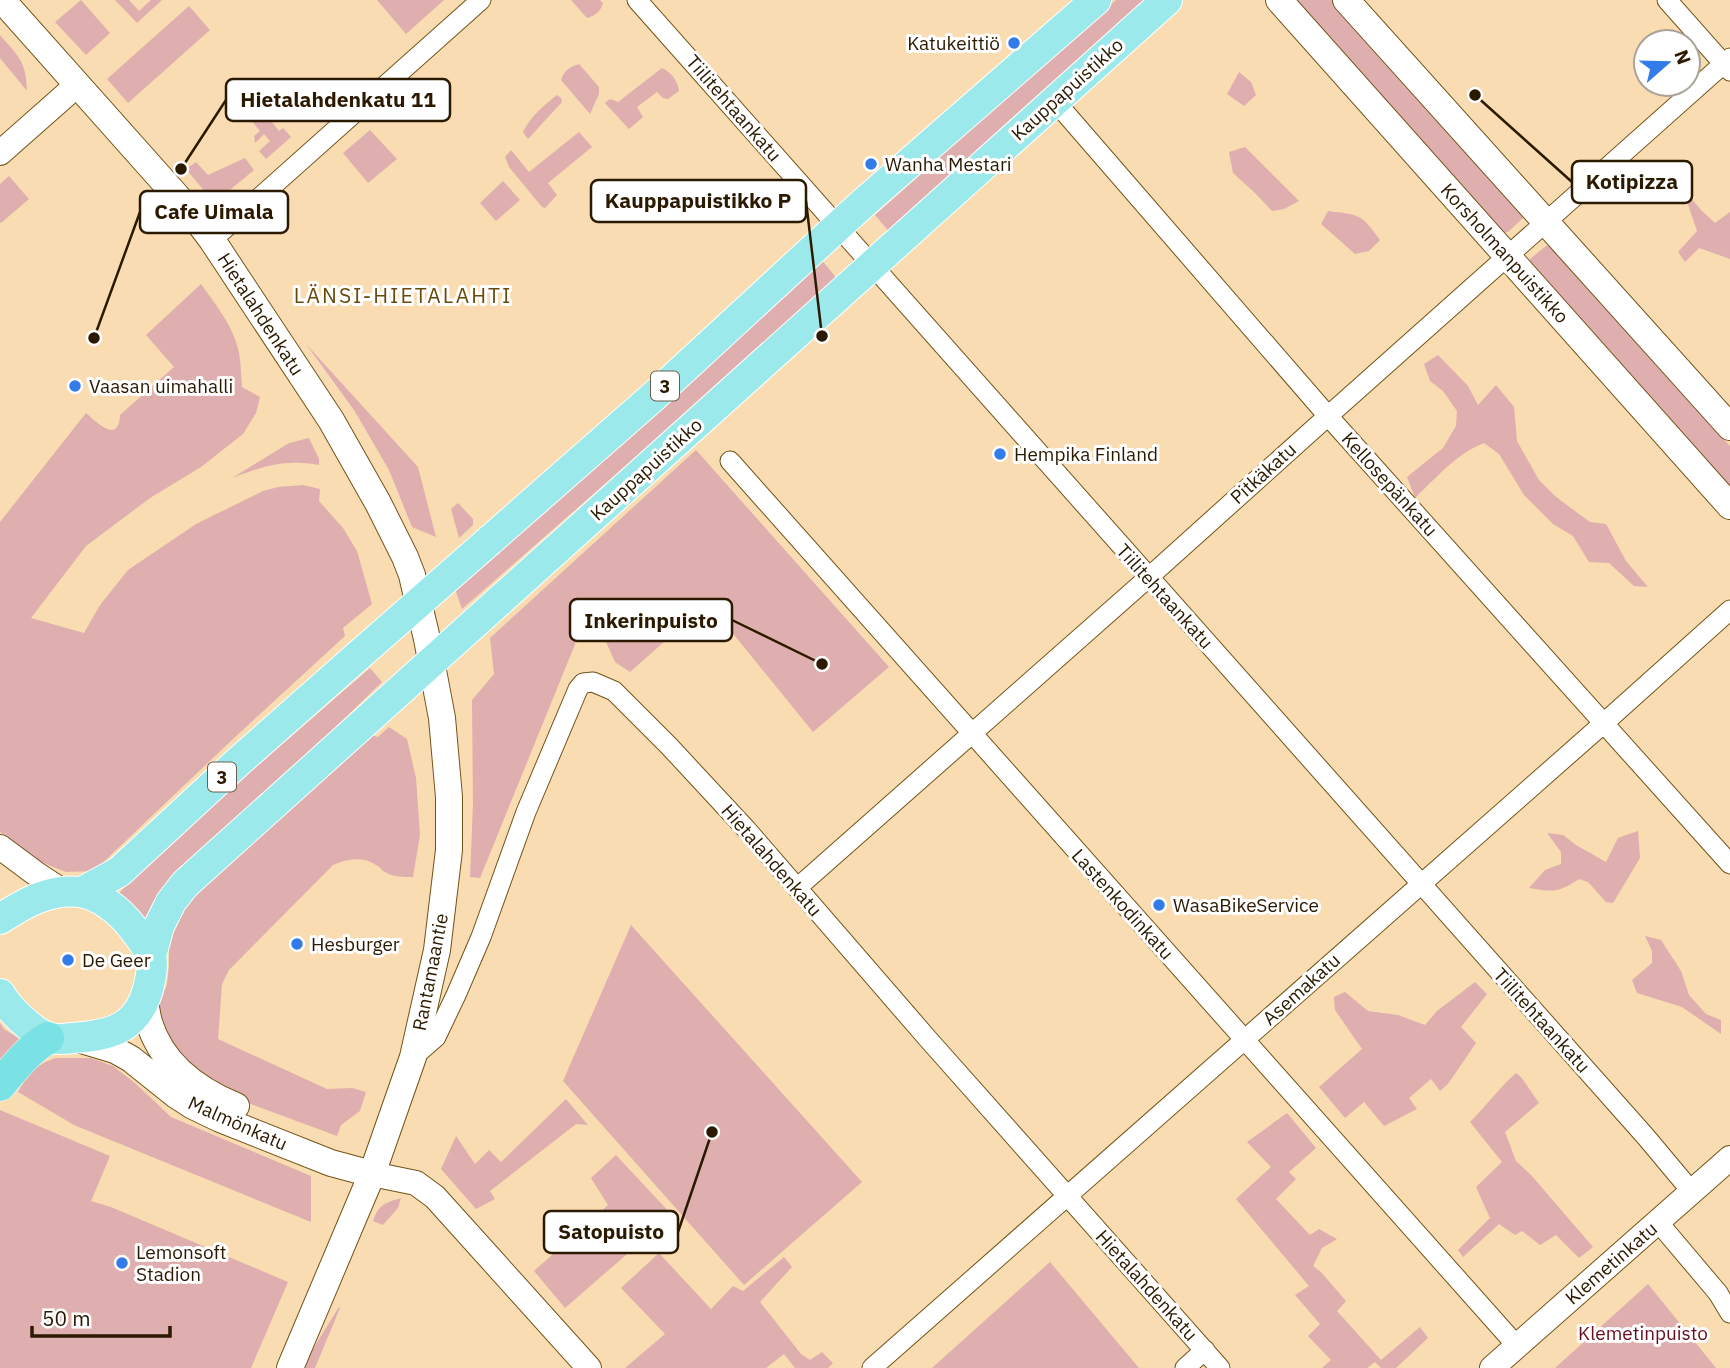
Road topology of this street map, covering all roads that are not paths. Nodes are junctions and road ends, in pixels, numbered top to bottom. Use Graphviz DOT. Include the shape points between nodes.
graph roads {
  1 [pos="2,0"];
  2 [pos="481,0"];
  3 [pos="637,0"];
  4 [pos="1096,0"];
  5 [pos="1167,0"];
  6 [pos="1279,0"];
  7 [pos="1346,0"];
  8 [pos="1667,0"];
  9 [pos="1728,65"];
  10 [pos="77,85"];
  11 [pos="1054,100"];
  12 [pos="0,153"];
  13 [pos="1546,222"];
  14 [pos="838,227"];
  15 [pos="212,240"];
  16 [pos="1507,256"];
  17 [pos="872,265"];
  18 [pos="1328,416"];
  19 [pos="1730,427"];
  20 [pos="730,461"];
  21 [pos="1730,506"];
  22 [pos="405,557"];
  23 [pos="1149,577"];
  24 [pos="1730,610"];
  25 [pos="1604,723"];
  26 [pos="971,734"];
  27 [pos="0,847"];
  28 [pos="1730,864"];
  29 [pos="1421,883"];
  30 [pos="797,888"];
  31 [pos="73,892"];
  32 [pos="0,901"];
  33 [pos="0,911"];
  34 [pos="0,919"];
  35 [pos="151,956"];
  36 [pos="0,994"];
  37 [pos="145,1000"];
  38 [pos="1244,1040"];
  39 [pos="50,1043"];
  40 [pos="413,1057"];
  41 [pos="0,1085"];
  42 [pos="1730,1158"];
  43 [pos="372,1174"];
  44 [pos="1692,1192"];
  45 [pos="1068,1196"];
  46 [pos="1658,1222"];
  47 [pos="1730,1313"];
  48 [pos="1517,1346"];
  49 [pos="1205,1350"];
  50 [pos="290,1368"];
  51 [pos="589,1368"];
  52 [pos="872,1368"];
  53 [pos="1185,1368"];
  54 [pos="1220,1368"];
  55 [pos="1492,1368"];
  1 -- 10 [label="main road, Hietalahdenkatu"];
  2 -- 15 [label="street"];
  3 -- 14 [label="street, Tiilitehtaankatu"];
  4 -- 14 [label="main road, 3"];
  5 -- 11 [label="main road, Kauppapuistikko"];
  6 -- 16 [label="main road, Korsholmanpuistikko"];
  7 -- 13 [label="main road"];
  8 -- 9 [label="street"];
  9 -- 13 [label="street, Pitkäkatu"];
  10 -- 12 [label="street"];
  10 -- 15 [label="main road, Hietalahdenkatu"];
  11 -- 17 [label="main road, Kauppapuistikko"];
  11 -- 18 [label="street, Kellosepänkatu"];
  13 -- 16 [label="street, Pitkäkatu"];
  13 -- 19 [label="main road"];
  14 -- 17 [label="street, Tiilitehtaankatu"];
  14 -- 31 [label="main road, 3, bridge" via="645,405 119,872"];
  15 -- 22 [label="main road, Hietalahdenkatu" via="331,420"];
  16 -- 18 [label="street, Pitkäkatu"];
  16 -- 21 [label="main road, Korsholmanpuistikko"];
  17 -- 23 [label="street, Tiilitehtaankatu"];
  17 -- 35 [label="main road, Kauppapuistikko, bridge" via="185,884 159,926"];
  18 -- 23 [label="street, Pitkäkatu"];
  18 -- 25 [label="street, Kellosepänkatu"];
  20 -- 26 [label="street, Lastenkodinkatu"];
  22 -- 40 [label="main road, Rantamaantie" via="430,652 449,797 449,850 437,950"];
  23 -- 26 [label="street, Pitkäkatu"];
  23 -- 29 [label="street, Tiilitehtaankatu"];
  24 -- 25 [label="street, Asemakatu"];
  25 -- 28 [label="street, Kellosepänkatu"];
  25 -- 29 [label="street, Asemakatu"];
  26 -- 30 [label="street, Pitkäkatu"];
  26 -- 38 [label="street, Lastenkodinkatu"];
  27 -- 31 [label="street"];
  29 -- 38 [label="street, Asemakatu"];
  29 -- 44 [label="street, Tiilitehtaankatu"];
  30 -- 40 [label="street, Hietalahdenkatu" via="614,691 583,683 526,812 456,996 436,1037"];
  30 -- 45 [label="street, Hietalahdenkatu"];
  31 -- 34 [label="main road, 3" via="37,898"];
  31 -- 35 [label="main road" via="105,902 124,916"];
  32 -- 33 [label="street"];
  35 -- 37 [label="main road, Kauppapuistikko"];
  36 -- 39 [label="main road"];
  37 -- 39 [label="main road" via="123,1027"];
  37 -- 43 [label="main road, Malmönkatu" via="161,1047 189,1080 227,1102 336,1147"];
  38 -- 45 [label="street, Asemakatu"];
  38 -- 48 [label="street, Lastenkodinkatu"];
  39 -- 41 [label="highway"];
  39 -- 43 [label="main road, Malmönkatu" via="115,1050 193,1106 331,1163"];
  40 -- 43 [label="main road, Rantamaantie"];
  42 -- 44 [label="street, Klemetinkatu"];
  43 -- 50 [label="main road, Rantamaantie"];
  43 -- 51 [label="street, Malmönkatu" via="416,1183 435,1197"];
  44 -- 46 [label="street, Klemetinkatu"];
  45 -- 49 [label="street, Hietalahdenkatu"];
  45 -- 52 [label="street, Asemakatu"];
  46 -- 47 [label="street"];
  46 -- 48 [label="street, Klemetinkatu"];
  48 -- 55 [label="street, Klemetinkatu"];
  49 -- 53 [label="street"];
  49 -- 54 [label="street, Hietalahdenkatu"];
}
